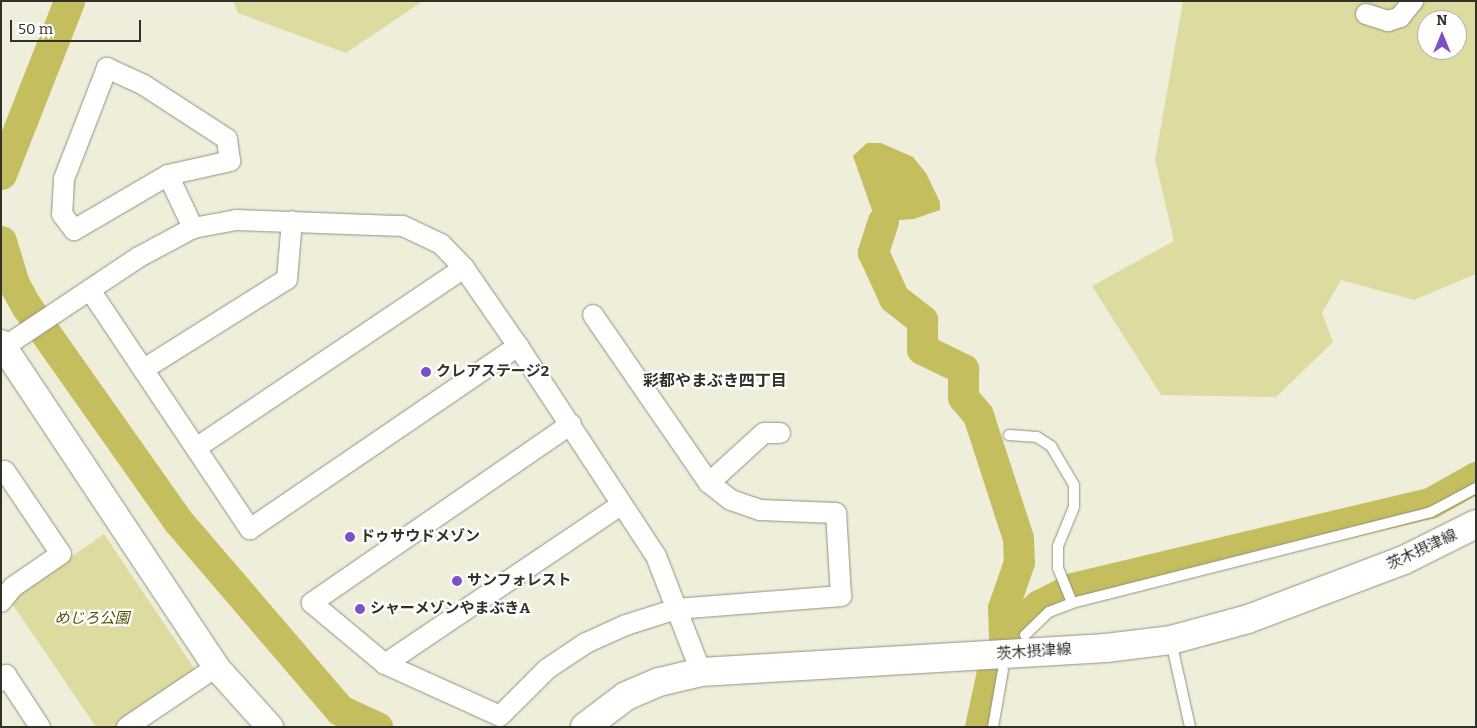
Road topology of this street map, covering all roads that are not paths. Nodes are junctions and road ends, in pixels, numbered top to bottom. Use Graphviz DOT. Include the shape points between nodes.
graph roads {
  1 [pos="1413,1"];
  2 [pos="1366,14"];
  3 [pos="168,175"];
  4 [pos="292,221"];
  5 [pos="193,228"];
  6 [pos="464,268"];
  7 [pos="90,290"];
  8 [pos="593,315"];
  9 [pos="518,346"];
  10 [pos="2,347"];
  11 [pos="144,369"];
  12 [pos="571,424"];
  13 [pos="780,433"];
  14 [pos="1009,436"];
  15 [pos="196,448"];
  16 [pos="1,474"];
  17 [pos="709,483"];
  18 [pos="1476,488"];
  19 [pos="621,505"];
  20 [pos="1476,524"];
  21 [pos="1,602"];
  22 [pos="1071,602"];
  23 [pos="676,609"];
  24 [pos="1024,635"];
  25 [pos="1171,640"];
  26 [pos="385,664"];
  27 [pos="216,667"];
  28 [pos="1004,670"];
  29 [pos="701,672"];
  30 [pos="1,681"];
  31 [pos="40,727"];
  32 [pos="127,727"];
  33 [pos="270,727"];
  34 [pos="585,727"];
  35 [pos="992,727"];
  36 [pos="1190,727"];
  1 -- 2 [label="street" via="1400,17 1388,21"];
  3 -- 3 [label="street" via="74,230 62,214 64,179 107,68 144,85 227,139 230,161"];
  3 -- 5 [label="street"];
  4 -- 5 [label="street" via="236,220"];
  4 -- 6 [label="street" via="402,226 441,244"];
  4 -- 11 [label="street" via="287,279"];
  5 -- 7 [label="street" via="139,257"];
  6 -- 9 [label="street"];
  6 -- 15 [label="street"];
  7 -- 10 [label="street"];
  7 -- 11 [label="street"];
  8 -- 17 [label="street"];
  9 -- 12 [label="street"];
  9 -- 15 [label="street" via="250,529"];
  10 -- 27 [label="street"];
  11 -- 15 [label="street"];
  12 -- 19 [label="street"];
  12 -- 26 [label="street" via="312,603"];
  13 -- 17 [label="street" via="764,433"];
  14 -- 22 [label="lane" via="1037,437 1051,446 1074,486 1074,507 1058,546 1060,574"];
  16 -- 21 [label="street" via="5,471 61,554 13,587"];
  17 -- 23 [label="street" via="731,500 760,510 836,513 841,596"];
  18 -- 22 [label="lane" via="1431,512"];
  19 -- 23 [label="street" via="656,556"];
  19 -- 26 [label="street"];
  20 -- 25 [label="main road, 茨木摂津線" via="1404,560 1248,619"];
  22 -- 24 [label="lane" via="1049,612"];
  23 -- 26 [label="street" via="586,643 547,669 500,716"];
  23 -- 29 [label="street"];
  25 -- 29 [label="main road, 茨木摂津線" via="1106,648"];
  25 -- 36 [label="lane"];
  27 -- 32 [label="street"];
  27 -- 33 [label="street"];
  28 -- 35 [label="lane"];
  29 -- 34 [label="main road, 茨木摂津線" via="659,682 626,696"];
  30 -- 31 [label="street" via="6,675"];
}
